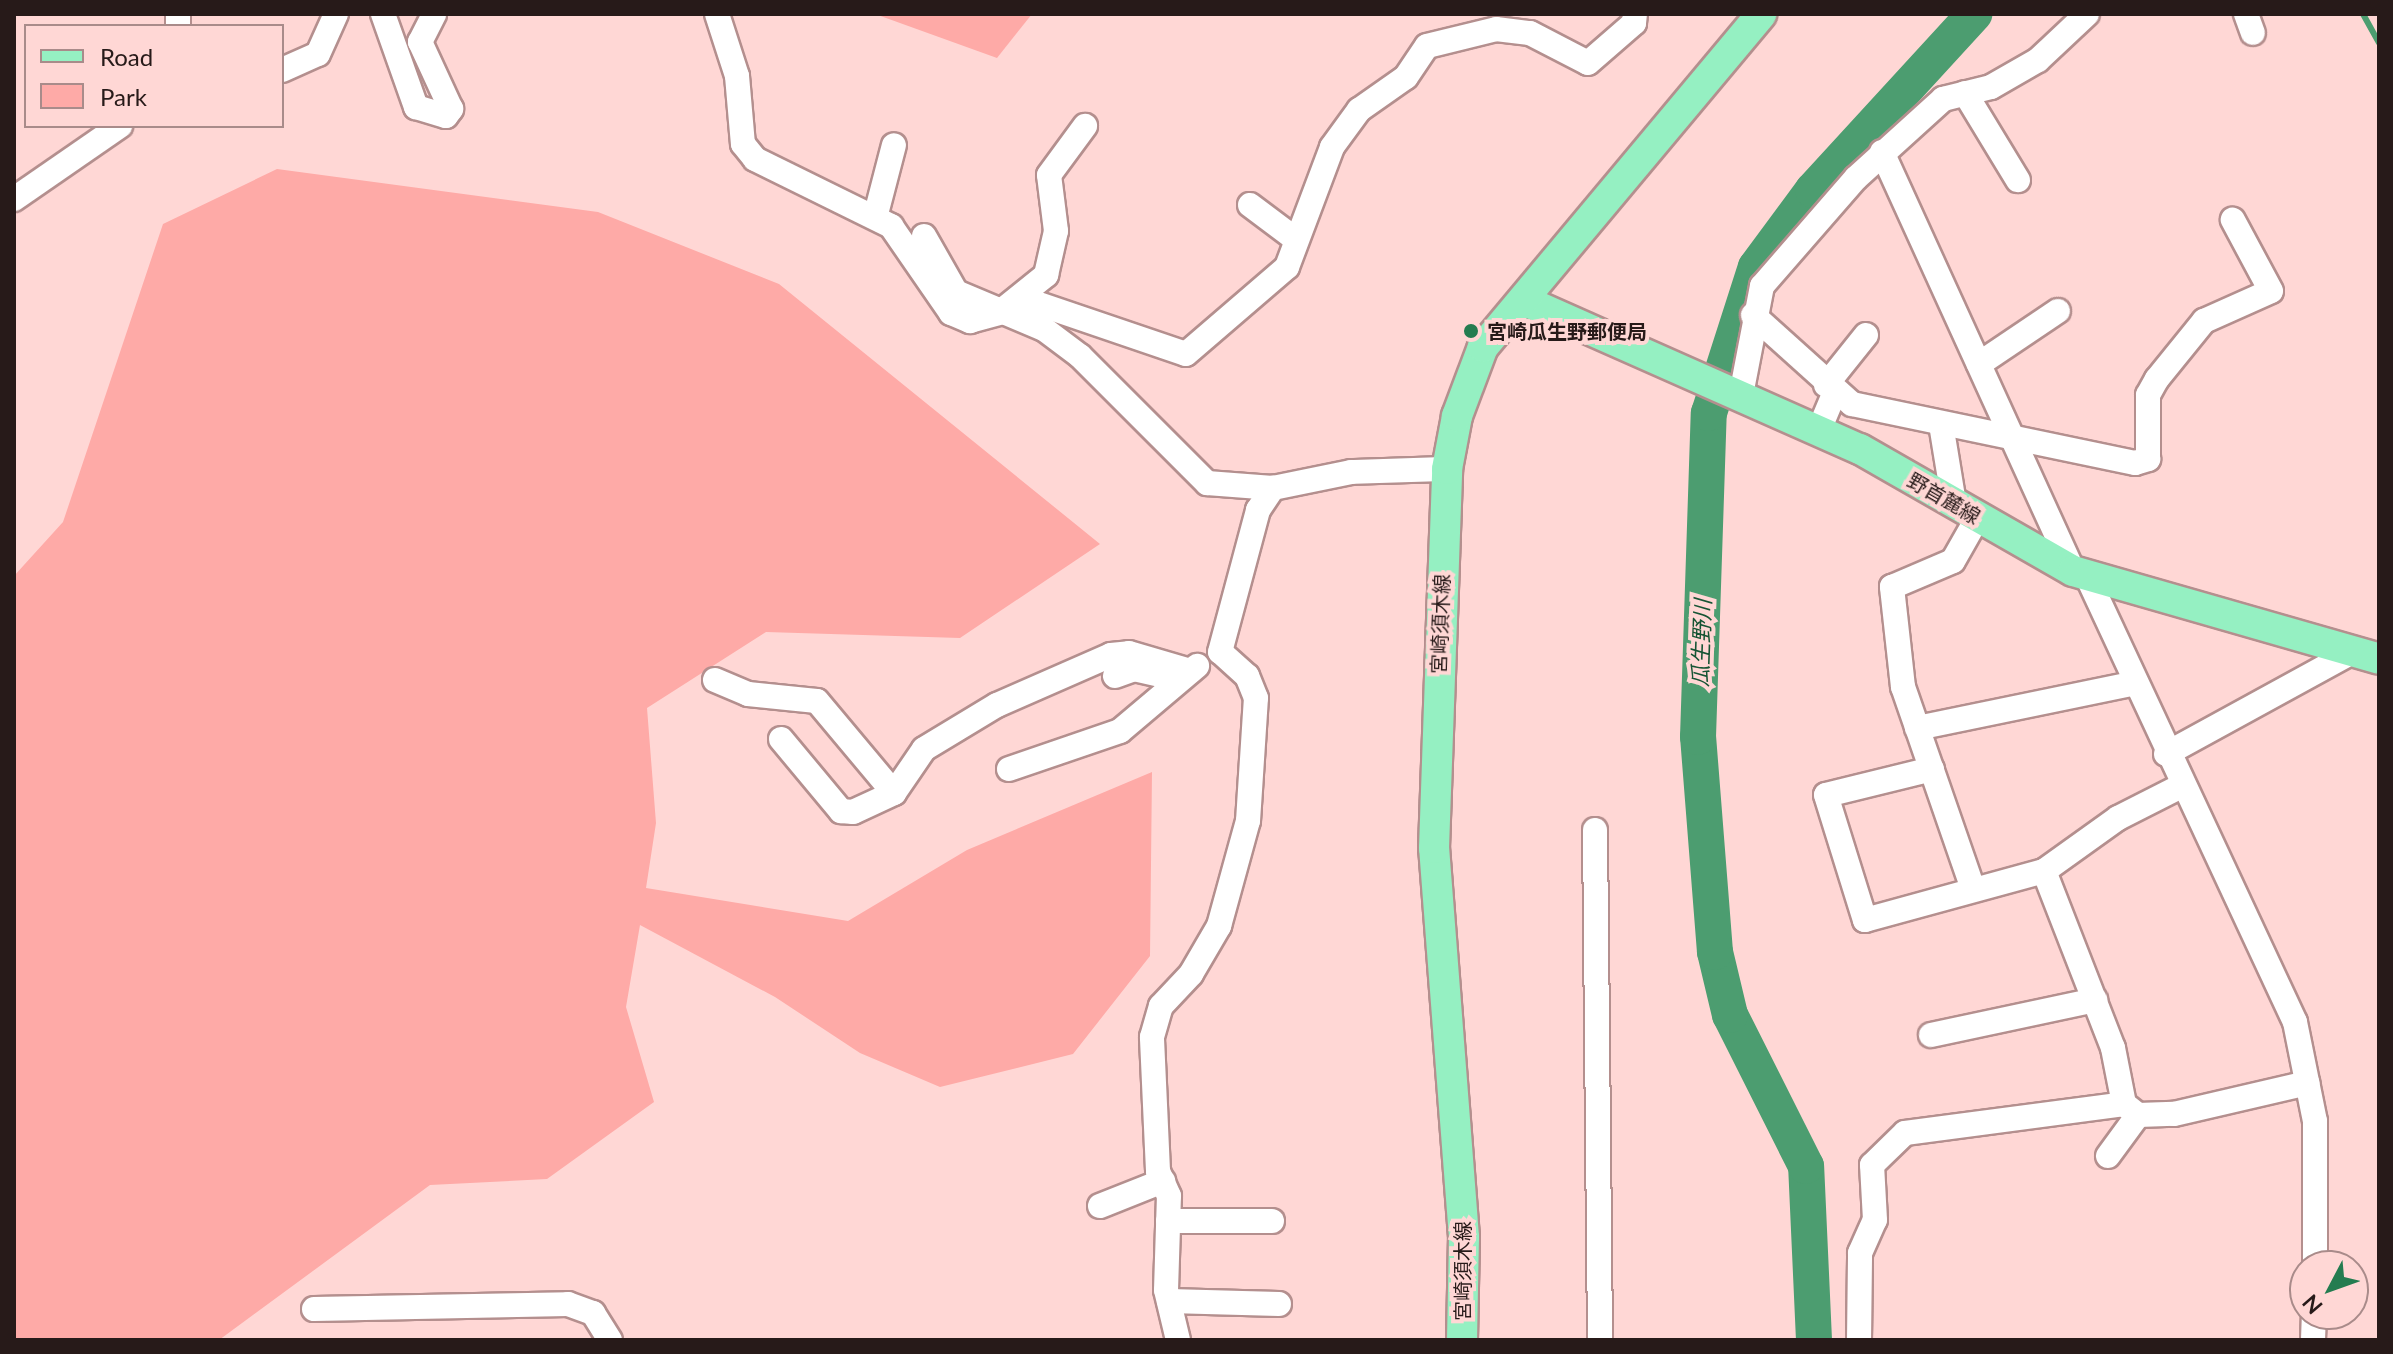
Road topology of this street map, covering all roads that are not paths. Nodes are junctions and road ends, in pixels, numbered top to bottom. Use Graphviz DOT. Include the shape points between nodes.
graph roads {
  1 [pos="336,14"];
  2 [pos="383,14"];
  3 [pos="434,14"];
  4 [pos="717,14"];
  5 [pos="1635,14"];
  6 [pos="1761,14"];
  7 [pos="2087,14"];
  8 [pos="284,69"];
  9 [pos="1965,93"];
  10 [pos="1085,126"];
  11 [pos="106,129"];
  12 [pos="894,145"];
  13 [pos="1882,152"];
  14 [pos="2018,180"];
  15 [pos="14,199"];
  16 [pos="1250,205"];
  17 [pos="876,214"];
  18 [pos="2233,220"];
  19 [pos="924,236"];
  20 [pos="1294,238"];
  21 [pos="1523,300"];
  22 [pos="1004,310"];
  23 [pos="2058,311"];
  24 [pos="1753,315"];
  25 [pos="1866,335"];
  26 [pos="1979,364"];
  27 [pos="1830,388"];
  28 [pos="1735,391"];
  29 [pos="1941,424"];
  30 [pos="1819,430"];
  31 [pos="2010,432"];
  32 [pos="1447,469"];
  33 [pos="1273,488"];
  34 [pos="1966,510"];
  35 [pos="2080,574"];
  36 [pos="1220,652"];
  37 [pos="2367,655"];
  38 [pos="1183,674"];
  39 [pos="1115,676"];
  40 [pos="715,680"];
  41 [pos="2132,684"];
  42 [pos="1917,728"];
  43 [pos="781,739"];
  44 [pos="2166,754"];
  45 [pos="1009,769"];
  46 [pos="1932,769"];
  47 [pos="2181,786"];
  48 [pos="894,793"];
  49 [pos="1595,830"];
  50 [pos="2044,871"];
  51 [pos="1972,886"];
  52 [pos="2095,1000"];
  53 [pos="1931,1035"];
  54 [pos="2307,1083"];
  55 [pos="2131,1110"];
  56 [pos="2108,1156"];
  57 [pos="1163,1181"];
  58 [pos="1100,1206"];
  59 [pos="1168,1221"];
  60 [pos="1272,1221"];
  61 [pos="2315,1250"];
  62 [pos="1169,1301"];
  63 [pos="1279,1304"];
  64 [pos="314,1309"];
  65 [pos="610,1340"];
  66 [pos="1178,1340"];
  67 [pos="1462,1340"];
  68 [pos="1600,1340"];
  69 [pos="1859,1340"];
  1 -- 8 [label="street" via="318,54"];
  2 -- 3 [label="street" via="416,107 446,116 451,109 420,42"];
  4 -- 17 [label="street" via="737,76 743,144 755,159"];
  5 -- 20 [label="street" via="1634,23 1588,63 1530,33 1496,29 1427,46 1406,77 1359,110 1332,147"];
  6 -- 21 [label="main road, 宮崎須木線"];
  7 -- 9 [label="street" via="2038,60"];
  9 -- 13 [label="street" via="1943,99"];
  9 -- 14 [label="street"];
  10 -- 22 [label="street" via="1049,175 1056,231 1046,275"];
  11 -- 15 [label="street"];
  12 -- 17 [label="street"];
  13 -- 24 [label="street" via="1762,286"];
  13 -- 26 [label="street"];
  16 -- 20 [label="street"];
  17 -- 22 [label="street" via="951,313 970,321"];
  18 -- 31 [label="street" via="2271,291 2204,321 2157,379 2148,395 2148,459 2135,463 2072,452"];
  19 -- 22 [label="street" via="956,292 974,305"];
  20 -- 22 [label="street" via="1287,267 1186,354 1036,303"];
  21 -- 28 [label="main road, 野首麓線"];
  21 -- 32 [label="main road, 宮崎須木線" via="1483,347"];
  22 -- 33 [label="street" via="1080,356 1207,483"];
  23 -- 26 [label="street"];
  24 -- 27 [label="street"];
  24 -- 28 [label="street"];
  25 -- 27 [label="street"];
  26 -- 31 [label="street"];
  27 -- 29 [label="street" via="1901,420"];
  27 -- 30 [label="street"];
  28 -- 30 [label="main road, 野首麓線"];
  29 -- 31 [label="street"];
  29 -- 34 [label="street"];
  30 -- 34 [label="main road, 野首麓線"];
  31 -- 35 [label="street"];
  32 -- 33 [label="street" via="1351,472"];
  32 -- 67 [label="main road, 宮崎須木線" via="1434,848 1464,1237"];
  33 -- 36 [label="street" via="1258,510"];
  34 -- 35 [label="main road, 野首麓線"];
  34 -- 42 [label="street" via="1953,561 1892,587 1903,687"];
  35 -- 37 [label="main road, 野首麓線"];
  35 -- 41 [label="street"];
  36 -- 38 [label="street"];
  36 -- 57 [label="street" via="1240,668 1256,698 1257,771 1219,926 1191,974 1161,1006 1152,1037"];
  37 -- 44 [label="street"];
  38 -- 39 [label="street" via="1134,669"];
  38 -- 45 [label="street" via="1150,713 1120,731"];
  38 -- 48 [label="street" via="1129,653 1111,655 997,705 924,749"];
  40 -- 48 [label="street" via="748,694 817,701"];
  41 -- 42 [label="street"];
  41 -- 44 [label="street"];
  42 -- 46 [label="street"];
  43 -- 48 [label="street" via="841,811"];
  44 -- 47 [label="street"];
  46 -- 51 [label="street"];
  46 -- 51 [label="street" via="1826,795 1865,920"];
  47 -- 50 [label="street" via="2118,818"];
  47 -- 54 [label="street" via="2295,1022"];
  49 -- 68 [label="street"];
  50 -- 51 [label="street"];
  50 -- 52 [label="street"];
  52 -- 53 [label="street"];
  52 -- 55 [label="street"];
  54 -- 55 [label="street"];
  54 -- 61 [label="street" via="2315,1121"];
  55 -- 56 [label="street"];
  55 -- 69 [label="street" via="1905,1133 1883,1148 1872,1165 1875,1220 1860,1253"];
  57 -- 58 [label="street"];
  57 -- 59 [label="street"];
  59 -- 60 [label="street"];
  59 -- 62 [label="street"];
  62 -- 63 [label="street"];
  62 -- 66 [label="street"];
  64 -- 65 [label="street" via="568,1304 593,1313 608,1326"];
}
